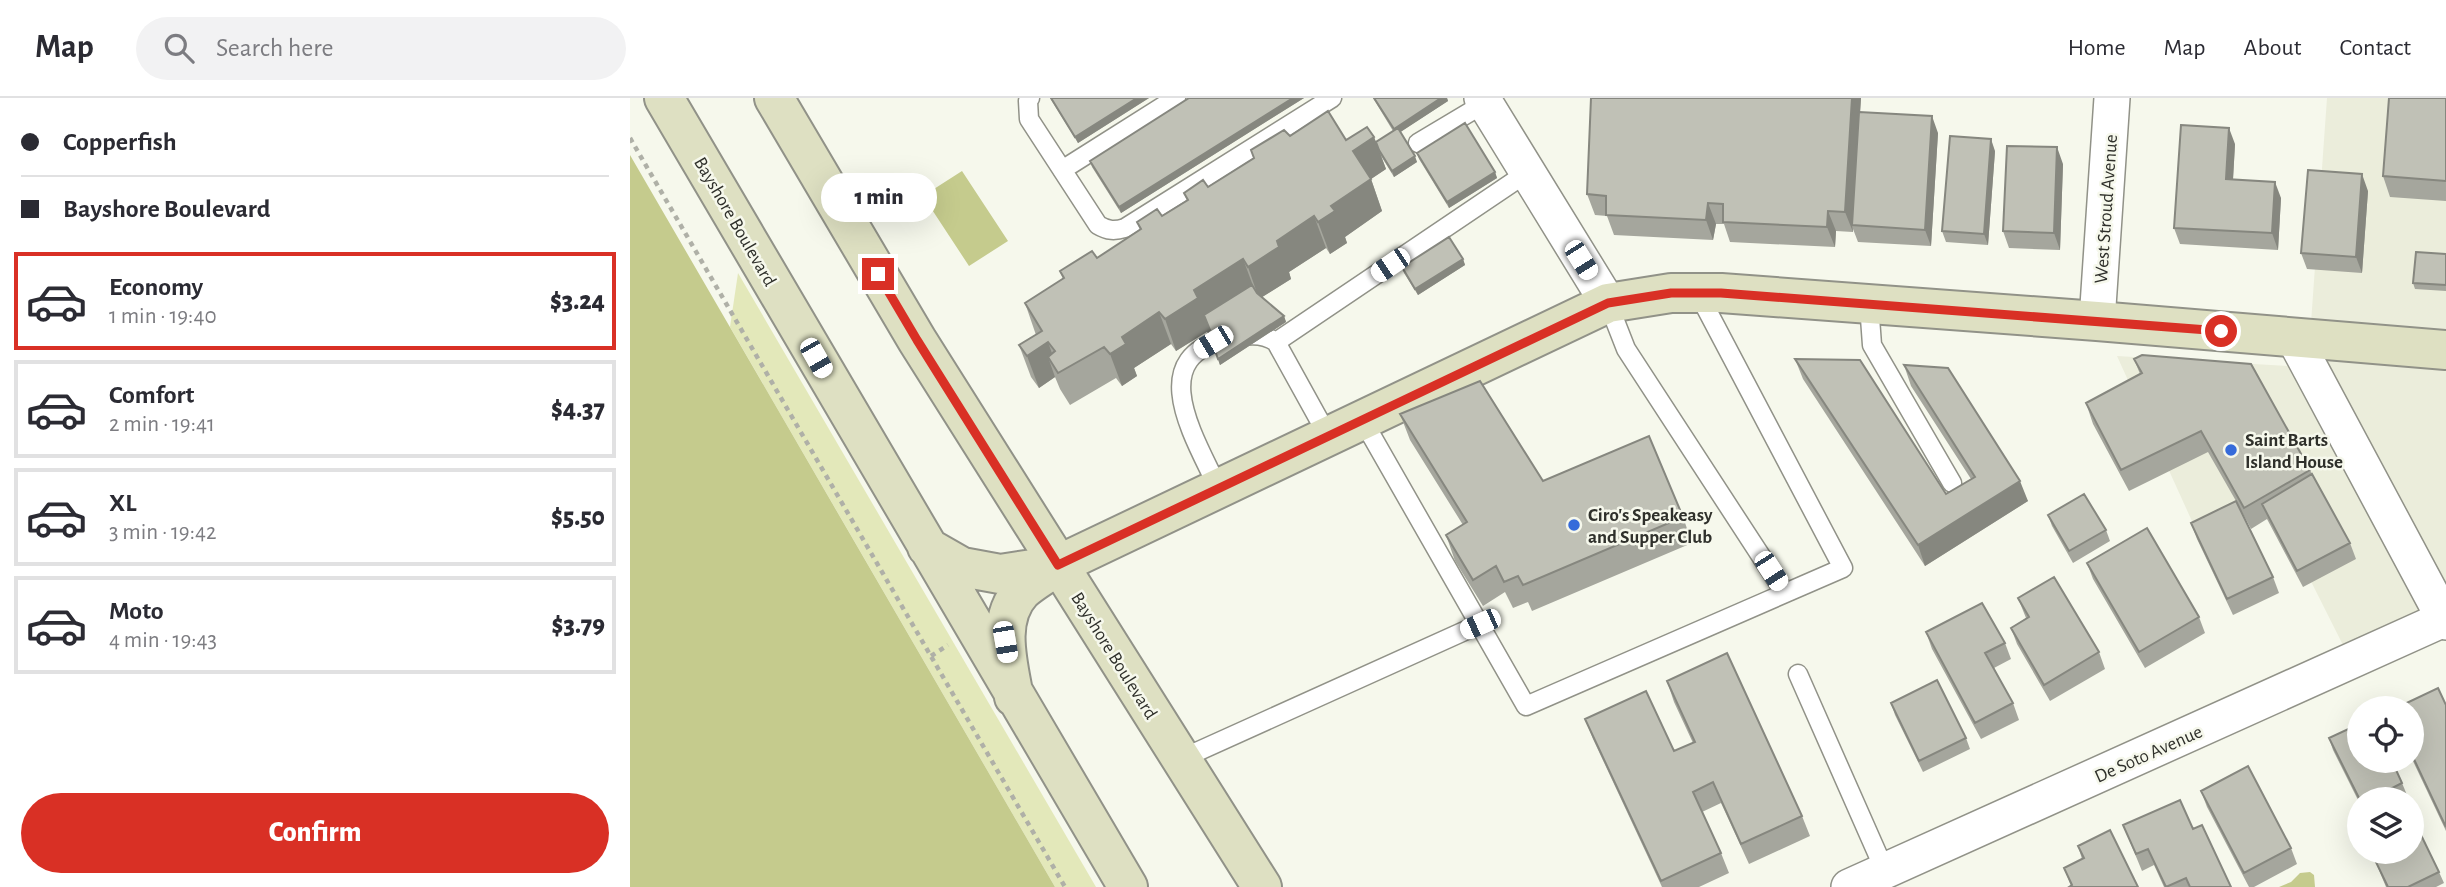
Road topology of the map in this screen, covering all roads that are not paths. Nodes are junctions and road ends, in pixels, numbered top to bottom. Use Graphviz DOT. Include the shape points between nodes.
graph roads {
  1 [pos="664,98"];
  2 [pos="774,98"];
  3 [pos="1030,98"];
  4 [pos="1176,98"];
  5 [pos="1332,98"];
  6 [pos="2112,98"];
  7 [pos="1484,101"];
  8 [pos="1418,143"];
  9 [pos="1062,170"];
  10 [pos="1528,173"];
  11 [pos="1698,293"];
  12 [pos="1608,303"];
  13 [pos="1869,304"];
  14 [pos="2097,321"];
  15 [pos="2294,338"];
  16 [pos="1276,342"];
  17 [pos="2446,350"];
  18 [pos="1362,419"];
  19 [pos="1328,436"];
  20 [pos="1952,483"];
  21 [pos="1218,488"];
  22 [pos="927,547"];
  23 [pos="1058,565"];
  24 [pos="1785,593"];
  25 [pos="2445,620"];
  26 [pos="1480,624"];
  27 [pos="1798,674"];
  28 [pos="1014,697"];
  29 [pos="1181,759"];
  30 [pos="1885,871"];
  31 [pos="1128,887"];
  32 [pos="1262,887"];
  33 [pos="1849,887"];
  1 -- 22 [label="main road, Bayshore Boulevard"];
  2 -- 23 [label="main road, Bayshore Boulevard" via="917,340"];
  3 -- 9 [label="lane" via="1029,119"];
  4 -- 9 [label="lane"];
  5 -- 9 [label="lane" via="1116,231 1098,225"];
  6 -- 14 [label="street, West Stroud Avenue"];
  7 -- 8 [label="lane"];
  7 -- 10 [label="street"];
  10 -- 12 [label="street"];
  10 -- 16 [label="lane"];
  11 -- 12 [label="main road"];
  11 -- 13 [label="main road"];
  11 -- 24 [label="lane" via="1843,568"];
  12 -- 18 [label="main road"];
  12 -- 24 [label="lane" via="1626,349"];
  13 -- 14 [label="main road"];
  13 -- 20 [label="lane" via="1872,345"];
  14 -- 15 [label="main road"];
  15 -- 17 [label="main road"];
  15 -- 25 [label="street"];
  16 -- 19 [label="lane"];
  16 -- 21 [label="lane" via="1247,334 1213,342 1188,362 1180,394"];
  18 -- 19 [label="main road"];
  18 -- 26 [label="lane"];
  19 -- 21 [label="main road"];
  21 -- 23 [label="main road"];
  22 -- 23 [label="main road" via="962,567 1000,574"];
  22 -- 28 [label="main road, Bayshore Boulevard"];
  23 -- 28 [label="main road" via="1021,592 1011,609 1005,642"];
  23 -- 29 [label="main road, Bayshore Boulevard"];
  24 -- 26 [label="lane" via="1526,706"];
  25 -- 30 [label="street, De Soto Avenue"];
  26 -- 29 [label="lane"];
  27 -- 30 [label="lane"];
  28 -- 31 [label="main road, Bayshore Boulevard"];
  29 -- 32 [label="main road, Bayshore Boulevard"];
  30 -- 33 [label="street, De Soto Avenue"];
}
